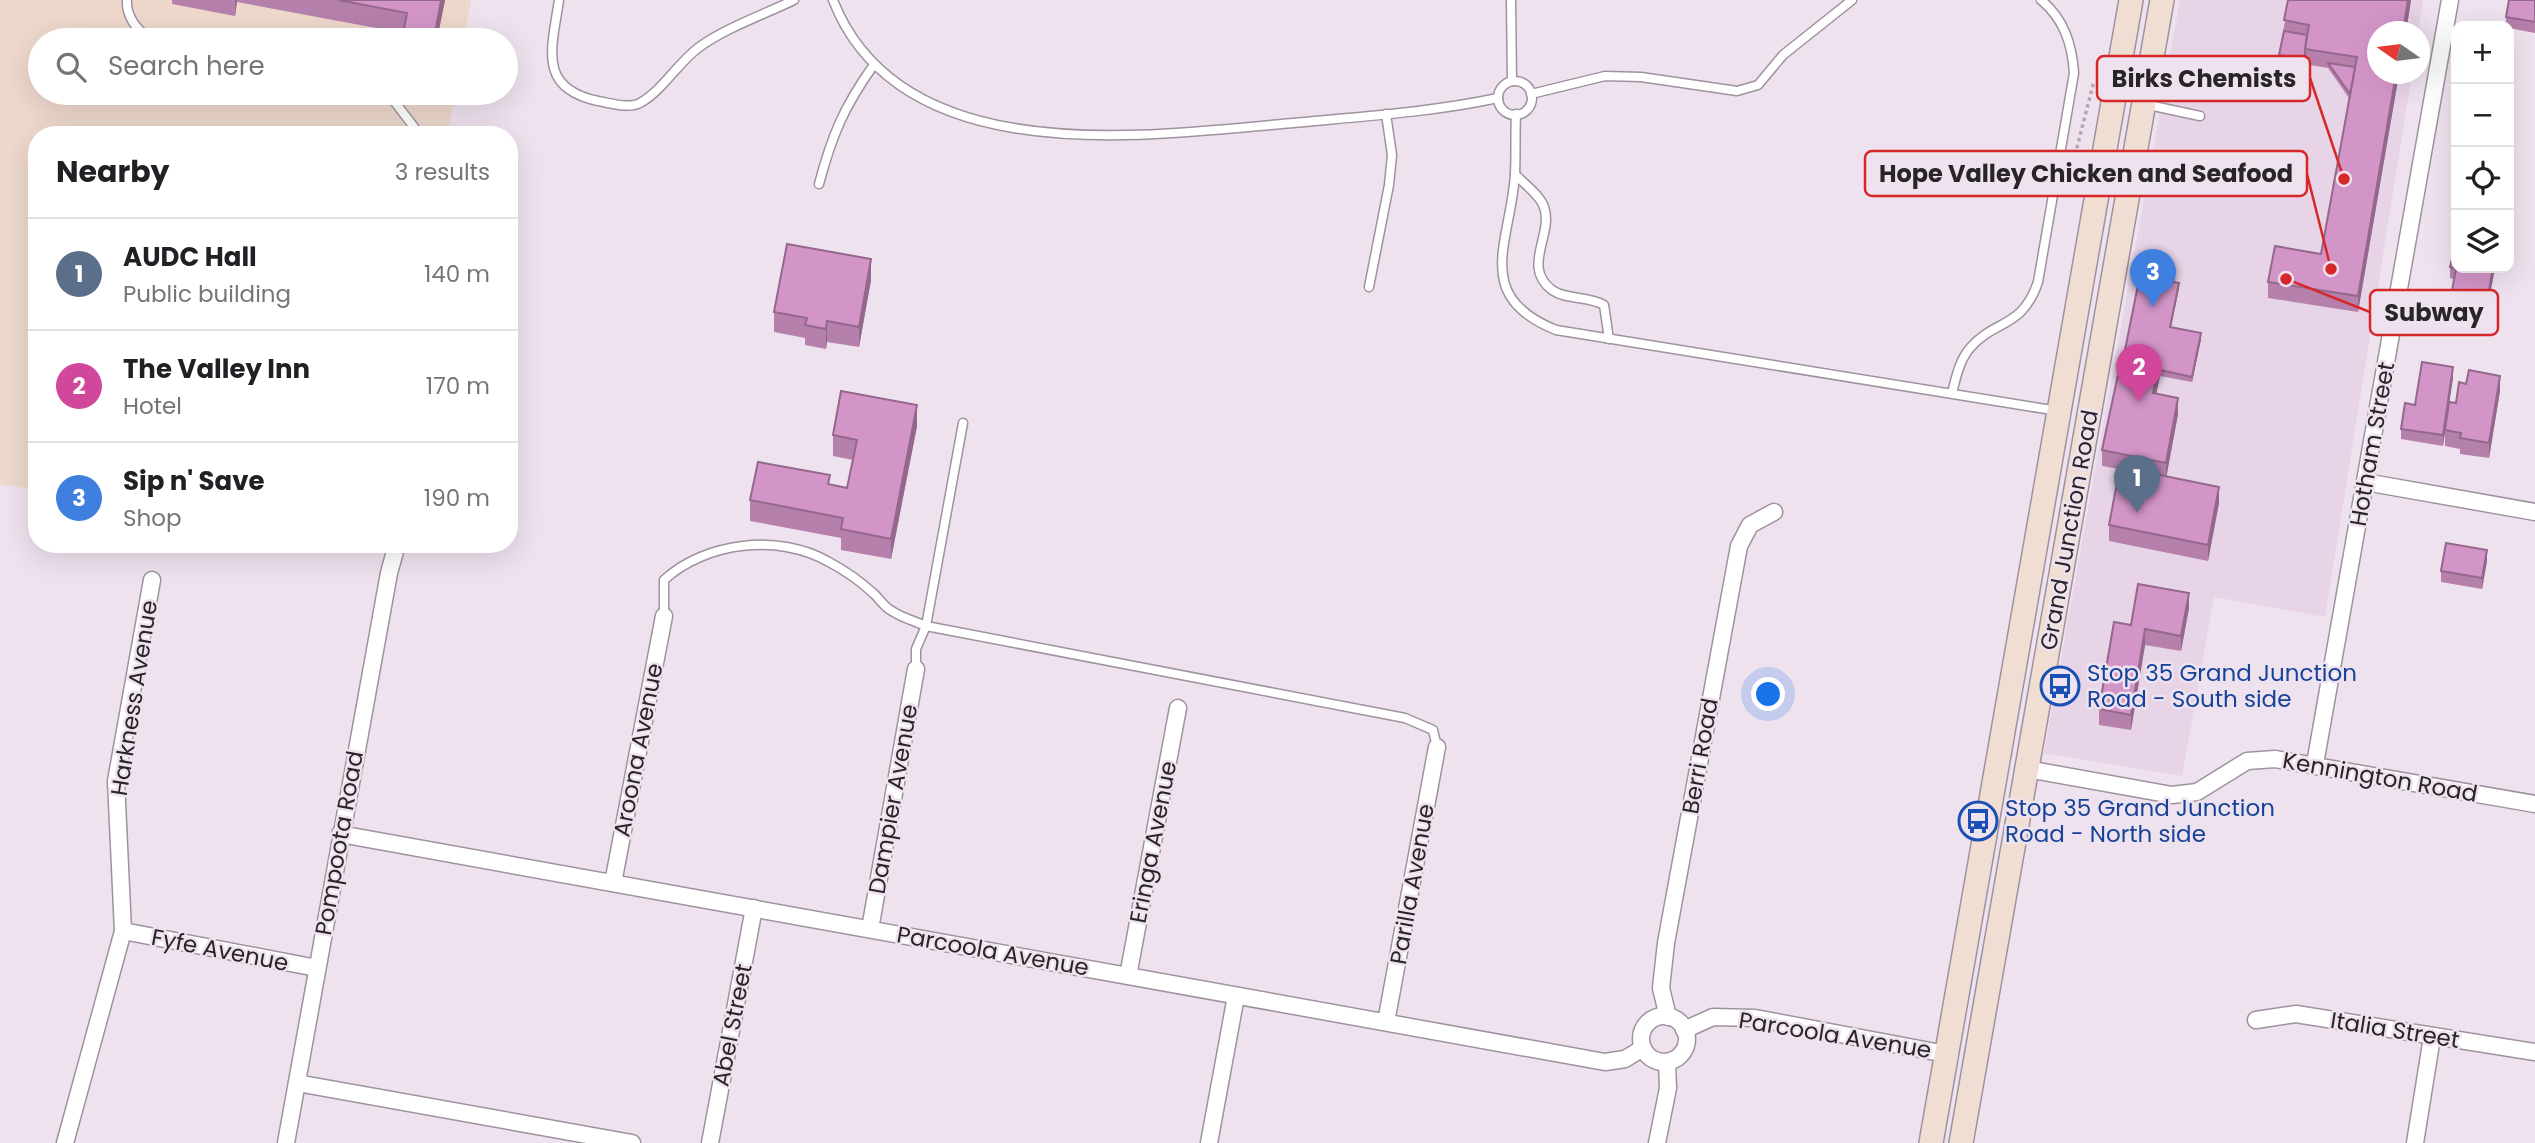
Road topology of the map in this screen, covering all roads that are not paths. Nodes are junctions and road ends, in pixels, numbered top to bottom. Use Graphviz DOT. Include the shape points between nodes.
graph roads {
  1 [pos="127,0"];
  2 [pos="559,0"];
  3 [pos="794,0"];
  4 [pos="833,0"];
  5 [pos="1511,0"];
  6 [pos="1852,0"];
  7 [pos="2041,0"];
  8 [pos="2162,0"];
  9 [pos="2450,0"];
  10 [pos="2135,1"];
  11 [pos="136,28"];
  12 [pos="873,66"];
  13 [pos="2118,76"];
  14 [pos="1512,81"];
  15 [pos="1531,93"];
  16 [pos="1498,98"];
  17 [pos="2144,103"];
  18 [pos="397,105"];
  19 [pos="1387,114"];
  20 [pos="1516,114"];
  21 [pos="2200,116"];
  22 [pos="413,126"];
  23 [pos="2134,160"];
  24 [pos="2195,170"];
  25 [pos="1515,174"];
  26 [pos="818,184"];
  27 [pos="2096,201"];
  28 [pos="1369,287"];
  29 [pos="1609,339"];
  30 [pos="1952,393"];
  31 [pos="2059,411"];
  32 [pos="2089,418"];
  33 [pos="963,423"];
  34 [pos="2365,482"];
  35 [pos="1774,512"];
  36 [pos="2535,512"];
  37 [pos="394,553"];
  38 [pos="152,580"];
  39 [pos="664,616"];
  40 [pos="926,626"];
  41 [pos="916,669"];
  42 [pos="1178,708"];
  43 [pos="1437,747"];
  44 [pos="1998,764"];
  45 [pos="2315,764"];
  46 [pos="2027,769"];
  47 [pos="2535,804"];
  48 [pos="340,834"];
  49 [pos="613,883"];
  50 [pos="754,908"];
  51 [pos="870,929"];
  52 [pos="123,932"];
  53 [pos="317,968"];
  54 [pos="1128,976"];
  55 [pos="1236,996"];
  56 [pos="1668,1017"];
  57 [pos="2256,1020"];
  58 [pos="1386,1021"];
  59 [pos="1684,1030"];
  60 [pos="2432,1037"];
  61 [pos="1643,1048"];
  62 [pos="2535,1052"];
  63 [pos="1946,1054"];
  64 [pos="1976,1058"];
  65 [pos="1667,1062"];
  66 [pos="297,1083"];
  67 [pos="581,1139"];
  68 [pos="65,1143"];
  69 [pos="286,1143"];
  70 [pos="632,1143"];
  71 [pos="710,1143"];
  72 [pos="1209,1143"];
  73 [pos="1657,1143"];
  74 [pos="1931,1143"];
  75 [pos="1961,1143"];
  76 [pos="2414,1143"];
  1 -- 11 [label="lane" via="128,15"];
  2 -- 3 [label="lane" via="553,69 576,96 617,104 637,104 656,92 681,61 702,45"];
  4 -- 12 [label="lane" via="855,45"];
  5 -- 14 [label="lane"];
  6 -- 15 [label="lane" via="1806,34 1758,85 1737,91 1605,76"];
  7 -- 30 [label="lane" via="2055,12 2072,47 2074,73 2038,282 2033,299 2021,313 1971,347 1958,368"];
  8 -- 17 [label="main road, Grand Junction Road"];
  9 -- 34 [label="street, Hotham Street"];
  10 -- 13 [label="main road, Grand Junction Road"];
  12 -- 19 [label="lane" via="937,108 1050,131 1115,137 1165,135"];
  12 -- 26 [label="lane" via="831,136"];
  13 -- 17 [label="main road"];
  13 -- 27 [label="main road, Grand Junction Road"];
  14 -- 15 [label="lane" via="1523,83"];
  14 -- 16 [label="lane" via="1502,87"];
  15 -- 20 [label="lane" via="1530,105"];
  16 -- 19 [label="lane"];
  16 -- 20 [label="lane" via="1505,112"];
  17 -- 21 [label="lane"];
  17 -- 23 [label="main road, Grand Junction Road"];
  18 -- 22 [label="lane"];
  19 -- 28 [label="lane" via="1392,155 1389,185"];
  20 -- 25 [label="lane"];
  23 -- 24 [label="lane"];
  23 -- 27 [label="main road"];
  23 -- 32 [label="main road, Grand Junction Road"];
  25 -- 29 [label="lane" via="1546,211 1537,259 1540,274 1558,294 1604,305"];
  25 -- 29 [label="lane" via="1500,271 1506,293 1536,323"];
  27 -- 31 [label="main road, Grand Junction Road"];
  29 -- 30 [label="lane"];
  30 -- 31 [label="lane"];
  31 -- 32 [label="main road"];
  31 -- 44 [label="main road, Grand Junction Road"];
  32 -- 46 [label="main road, Grand Junction Road"];
  33 -- 40 [label="lane"];
  34 -- 36 [label="street"];
  34 -- 45 [label="street, Hotham Street"];
  35 -- 56 [label="street, Berri Road" via="1750,525 1739,546 1667,943 1661,988"];
  37 -- 48 [label="street, Pompoota Road"];
  38 -- 52 [label="street, Harkness Avenue" via="116,781"];
  39 -- 40 [label="lane" via="664,580 673,572 714,551 765,545 831,562 859,580 889,610"];
  39 -- 49 [label="street, Aroona Avenue"];
  40 -- 41 [label="lane" via="916,649"];
  40 -- 43 [label="lane" via="1405,718 1433,730"];
  41 -- 51 [label="street, Dampier Avenue"];
  42 -- 54 [label="street, Eringa Avenue"];
  43 -- 58 [label="street, Parilla Avenue"];
  44 -- 46 [label="main road"];
  44 -- 63 [label="main road, Grand Junction Road"];
  45 -- 46 [label="street, Kennington Road" via="2248,761 2197,792 2172,795"];
  45 -- 47 [label="street, Kennington Road"];
  46 -- 64 [label="main road, Grand Junction Road"];
  48 -- 49 [label="street, Parcoola Avenue"];
  48 -- 53 [label="street, Pompoota Road"];
  49 -- 50 [label="street, Parcoola Avenue"];
  50 -- 51 [label="street, Parcoola Avenue"];
  50 -- 71 [label="street, Abel Street"];
  51 -- 54 [label="street, Parcoola Avenue"];
  52 -- 53 [label="street, Fyfe Avenue"];
  52 -- 68 [label="street, Harkness Avenue"];
  53 -- 66 [label="street, Pompoota Road"];
  54 -- 55 [label="street, Parcoola Avenue"];
  55 -- 58 [label="street, Parcoola Avenue"];
  55 -- 72 [label="street"];
  56 -- 59 [label="street"];
  56 -- 61 [label="street" via="1656,1018 1644,1028"];
  57 -- 60 [label="street, Italia Street" via="2297,1014"];
  58 -- 61 [label="street, Parcoola Avenue" via="1605,1062 1625,1059"];
  59 -- 63 [label="street, Parcoola Avenue" via="1713,1017 1755,1018"];
  59 -- 65 [label="street" via="1686,1045"];
  60 -- 62 [label="street, Italia Street"];
  60 -- 76 [label="street"];
  61 -- 65 [label="street" via="1652,1059"];
  63 -- 64 [label="main road"];
  63 -- 74 [label="main road, Grand Junction Road"];
  64 -- 75 [label="main road, Grand Junction Road"];
  65 -- 73 [label="street" via="1668,1088"];
  66 -- 67 [label="street"];
  66 -- 69 [label="street, Pompoota Road"];
  67 -- 70 [label="street"];
}
